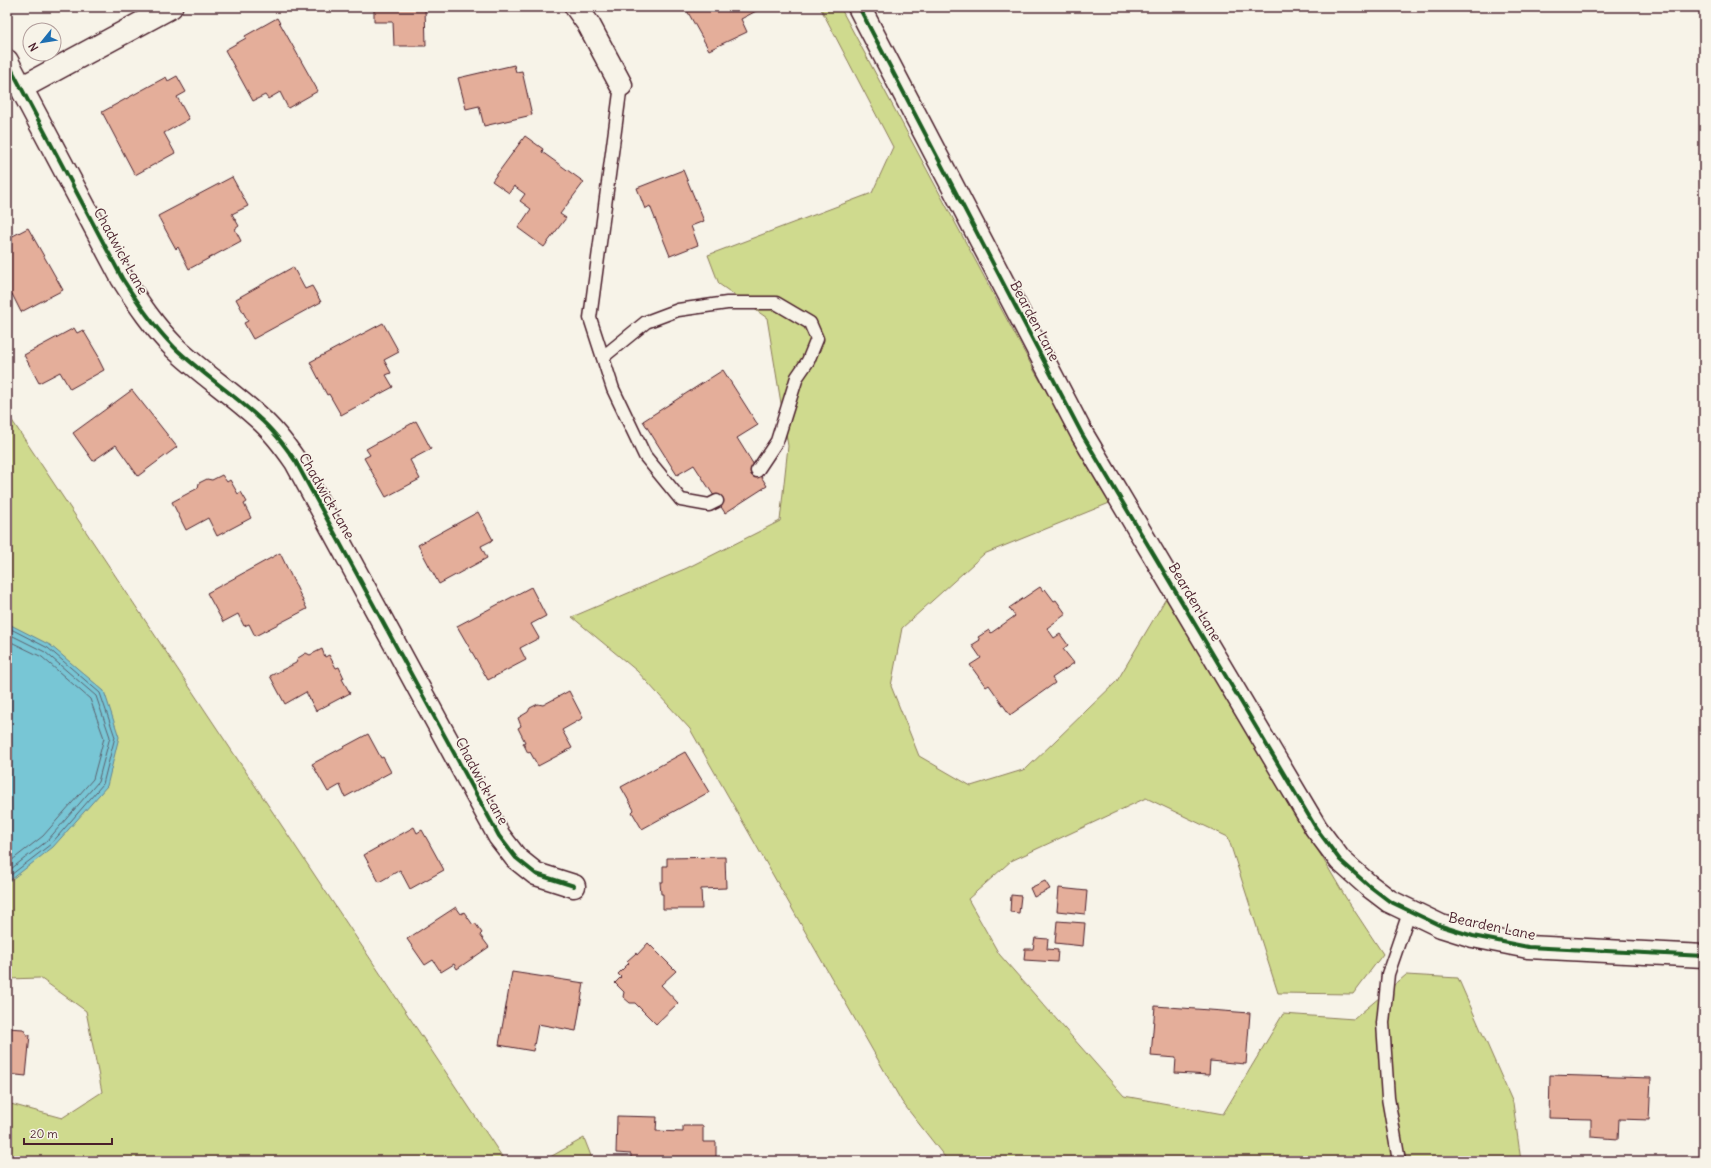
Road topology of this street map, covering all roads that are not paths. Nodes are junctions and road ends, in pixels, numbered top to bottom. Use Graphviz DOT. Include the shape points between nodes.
graph roads {
  1 [pos="171,7"];
  2 [pos="576,7"];
  3 [pos="859,7"];
  4 [pos="7,61"];
  5 [pos="621,85"];
  6 [pos="21,88"];
  7 [pos="603,356"];
  8 [pos="757,470"];
  9 [pos="717,501"];
  10 [pos="574,886"];
  11 [pos="1410,910"];
  12 [pos="1704,956"];
  13 [pos="1399,1161"];
  1 -- 6 [label="street"];
  2 -- 5 [label="street" via="589,25"];
  3 -- 11 [label="street, Bearden Lane" via="1082,434 1316,828 1340,860 1368,885 1389,901"];
  4 -- 6 [label="street, Chadwick Lane"];
  5 -- 7 [label="lane" via="590,318"];
  6 -- 10 [label="street, Chadwick Lane" via="122,278 155,327 259,418 279,438 296,462 499,836 516,858 536,874"];
  7 -- 8 [label="lane" via="646,322 678,310 727,303 776,303 810,323 817,339 808,361 797,377 777,441"];
  7 -- 9 [label="lane" via="613,389 645,456 681,500 709,505"];
  11 -- 12 [label="street, Bearden Lane" via="1441,926 1528,947"];
  11 -- 13 [label="lane" via="1388,974 1383,1023 1388,1098"];
}
